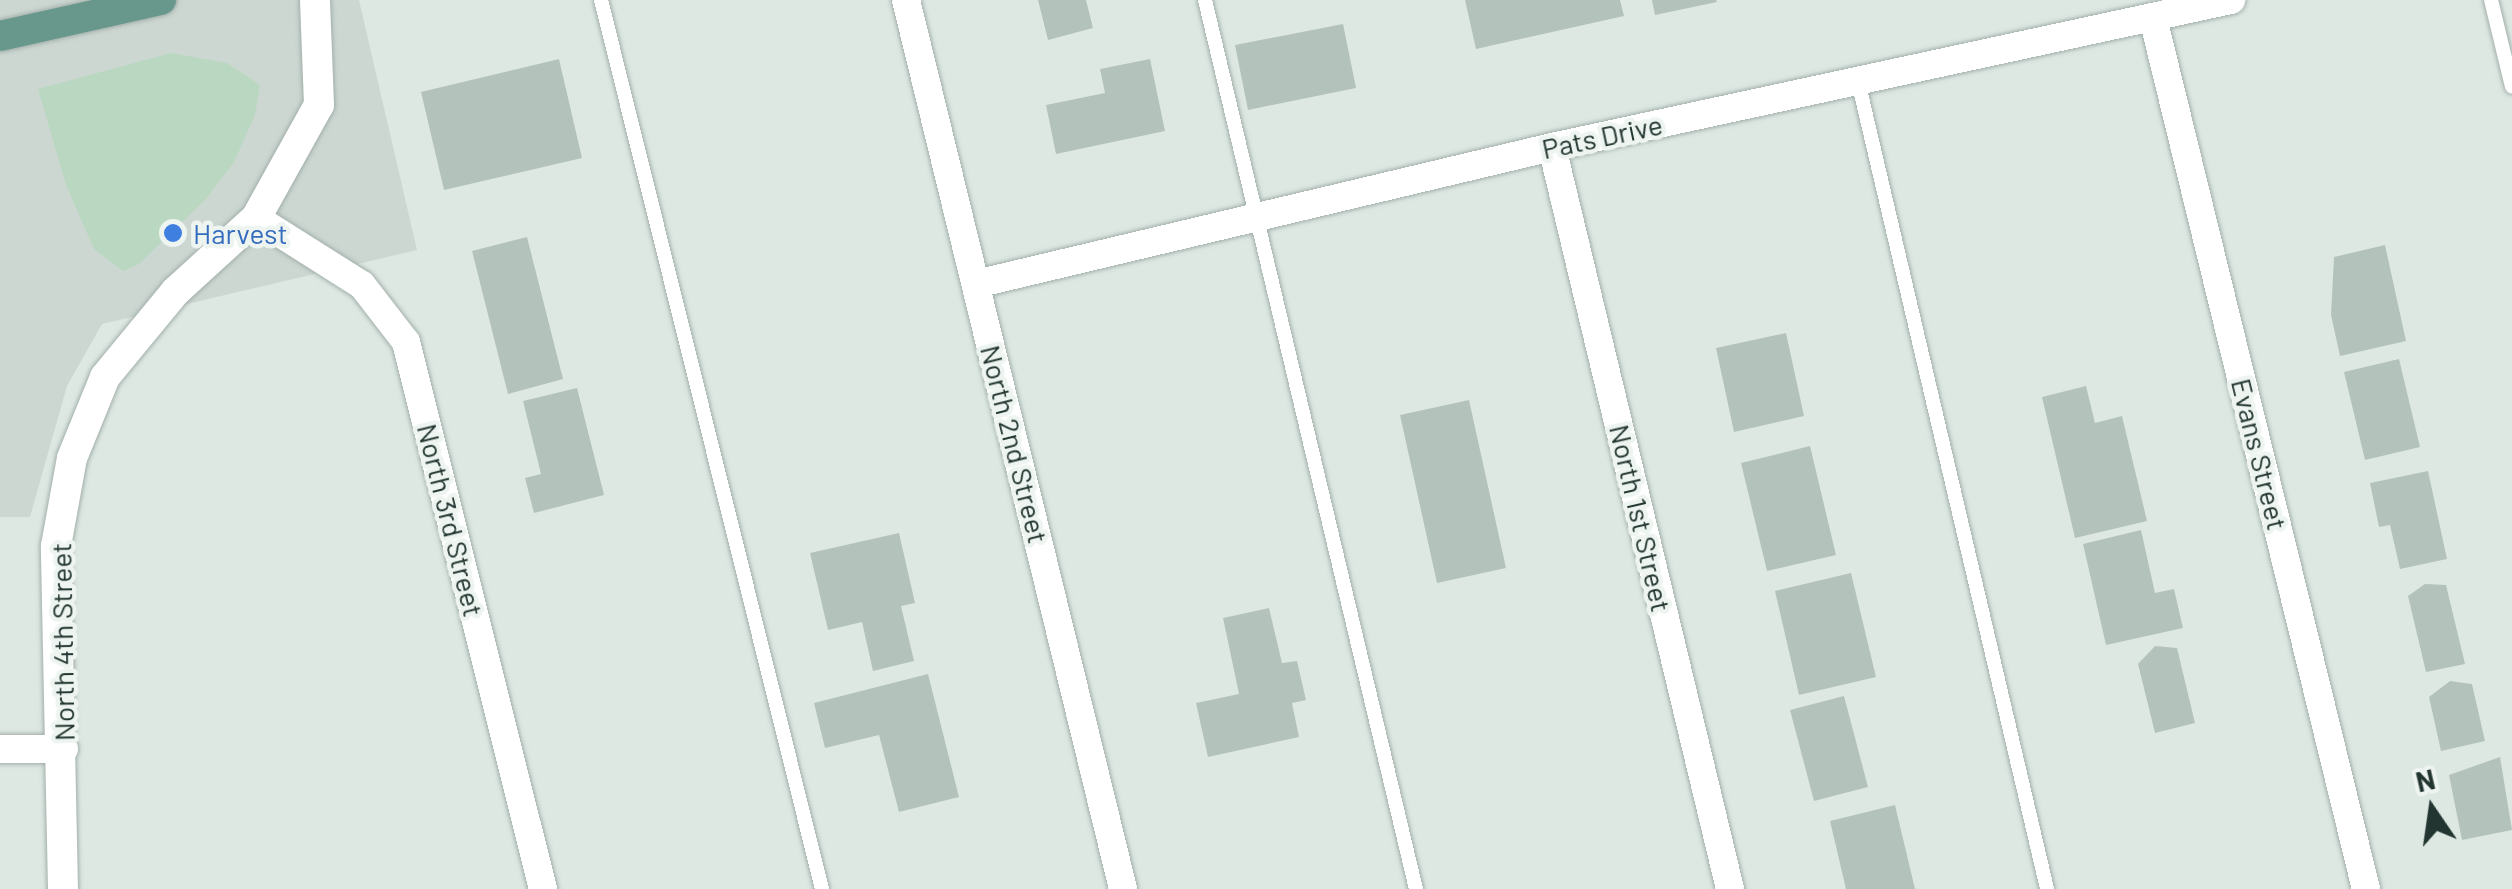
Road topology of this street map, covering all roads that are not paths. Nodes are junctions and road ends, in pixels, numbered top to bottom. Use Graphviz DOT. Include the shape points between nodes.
graph roads {
  1 [pos="162,0"];
  2 [pos="315,0"];
  3 [pos="601,0"];
  4 [pos="906,0"];
  5 [pos="1205,0"];
  6 [pos="2231,0"];
  7 [pos="2491,0"];
  8 [pos="2153,18"];
  9 [pos="0,36"];
  10 [pos="1858,81"];
  11 [pos="2512,88"];
  12 [pos="1552,147"];
  13 [pos="256,218"];
  14 [pos="1254,218"];
  15 [pos="976,284"];
  16 [pos="0,748"];
  17 [pos="64,749"];
  18 [pos="63,889"];
  19 [pos="543,889"];
  20 [pos="822,889"];
  21 [pos="1123,889"];
  22 [pos="1416,889"];
  23 [pos="1730,889"];
  24 [pos="2047,889"];
  25 [pos="2366,889"];
  1 -- 9 [label="main road"];
  2 -- 13 [label="main road, North 4th Street" via="319,105"];
  3 -- 20 [label="lane"];
  4 -- 15 [label="street, North 2nd Street"];
  5 -- 14 [label="lane"];
  6 -- 8 [label="street, Pats Drive"];
  7 -- 11 [label="lane"];
  8 -- 10 [label="street, Pats Drive"];
  8 -- 25 [label="street, Evans Street"];
  10 -- 12 [label="street, Pats Drive"];
  10 -- 24 [label="lane"];
  12 -- 14 [label="street, Pats Drive"];
  12 -- 23 [label="street, North 1st Street"];
  13 -- 17 [label="main road, North 4th Street" via="176,291 105,377 72,458 56,546"];
  13 -- 19 [label="street, North 3rd Street" via="362,285 406,342"];
  14 -- 15 [label="street, Pats Drive"];
  14 -- 22 [label="lane"];
  15 -- 21 [label="street, North 2nd Street"];
  16 -- 17 [label="street"];
  17 -- 18 [label="main road, North 4th Street"];
}
